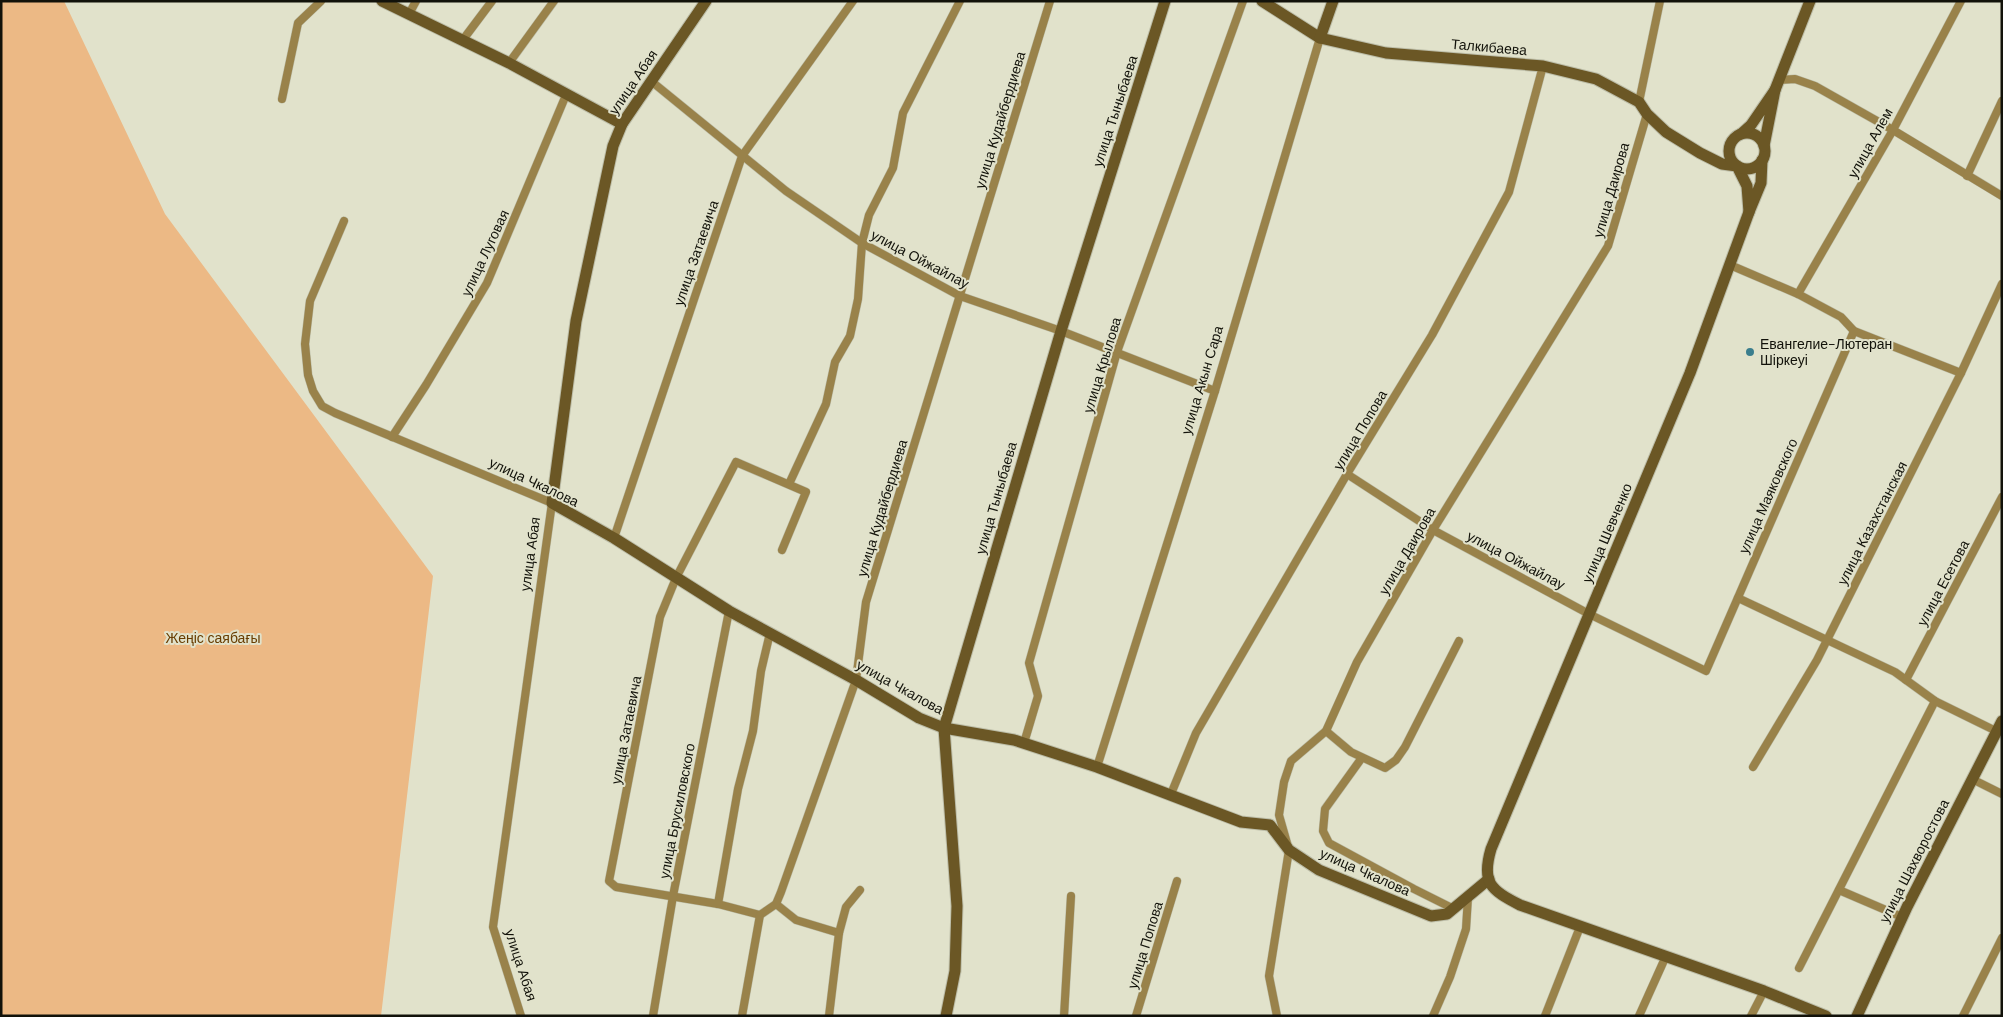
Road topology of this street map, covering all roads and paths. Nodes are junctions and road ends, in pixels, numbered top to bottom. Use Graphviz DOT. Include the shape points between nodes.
graph roads {
  1 [pos="321,1"];
  2 [pos="382,1"];
  3 [pos="416,1"];
  4 [pos="492,1"];
  5 [pos="554,1"];
  6 [pos="706,1"];
  7 [pos="852,1"];
  8 [pos="960,1"];
  9 [pos="1050,1"];
  10 [pos="1165,1"];
  11 [pos="1243,1"];
  12 [pos="1262,1"];
  13 [pos="1333,1"];
  14 [pos="1660,1"];
  15 [pos="1810,1"];
  16 [pos="1961,1"];
  17 [pos="408,14"];
  18 [pos="1320,38"];
  19 [pos="462,41"];
  20 [pos="510,63"];
  21 [pos="1543,66"];
  22 [pos="651,81"];
  23 [pos="1777,85"];
  24 [pos="566,95"];
  25 [pos="282,99"];
  26 [pos="2002,101"];
  27 [pos="1639,102"];
  28 [pos="1647,114"];
  29 [pos="622,124"];
  30 [pos="1893,130"];
  31 [pos="1741,134"];
  32 [pos="1731,143"];
  33 [pos="1764,146"];
  34 [pos="1700,153"];
  35 [pos="742,156"];
  36 [pos="1762,160"];
  37 [pos="1738,166"];
  38 [pos="1967,176"];
  39 [pos="2002,196"];
  40 [pos="1749,212"];
  41 [pos="344,221"];
  42 [pos="862,243"];
  43 [pos="1730,265"];
  44 [pos="2002,284"];
  45 [pos="1798,294"];
  46 [pos="960,296"];
  47 [pos="1061,331"];
  48 [pos="1854,331"];
  49 [pos="1117,352"];
  50 [pos="1961,373"];
  51 [pos="1215,391"];
  52 [pos="392,436"];
  53 [pos="1347,474"];
  54 [pos="788,484"];
  55 [pos="2002,497"];
  56 [pos="552,503"];
  57 [pos="1433,530"];
  58 [pos="614,538"];
  59 [pos="782,550"];
  60 [pos="676,578"];
  61 [pos="1738,598"];
  62 [pos="729,611"];
  63 [pos="1589,614"];
  64 [pos="770,633"];
  65 [pos="1827,640"];
  66 [pos="1459,641"];
  67 [pos="1706,671"];
  68 [pos="856,680"];
  69 [pos="1906,680"];
  70 [pos="1935,701"];
  71 [pos="2002,721"];
  72 [pos="944,728"];
  73 [pos="1326,731"];
  74 [pos="1996,731"];
  75 [pos="1024,744"];
  76 [pos="1361,758"];
  77 [pos="1097,767"];
  78 [pos="1753,767"];
  79 [pos="1972,779"];
  80 [pos="1171,794"];
  81 [pos="2002,794"];
  82 [pos="1289,850"];
  83 [pos="1489,879"];
  84 [pos="1177,881"];
  85 [pos="860,890"];
  86 [pos="1839,890"];
  87 [pos="673,896"];
  88 [pos="1071,896"];
  89 [pos="1468,897"];
  90 [pos="718,904"];
  91 [pos="776,904"];
  92 [pos="1454,909"];
  93 [pos="760,915"];
  94 [pos="1902,917"];
  95 [pos="1580,927"];
  96 [pos="839,933"];
  97 [pos="2002,938"];
  98 [pos="1666,956"];
  99 [pos="1799,968"];
  100 [pos="1764,991"];
  101 [pos="521,1016"];
  102 [pos="653,1016"];
  103 [pos="742,1016"];
  104 [pos="830,1016"];
  105 [pos="946,1016"];
  106 [pos="1064,1016"];
  107 [pos="1136,1016"];
  108 [pos="1277,1016"];
  109 [pos="1433,1016"];
  110 [pos="1545,1016"];
  111 [pos="1639,1016"];
  112 [pos="1751,1016"];
  113 [pos="1826,1016"];
  114 [pos="1857,1016"];
  115 [pos="1963,1016"];
  1 -- 25 [label="street" via="298,23"];
  2 -- 17 [label="street"];
  3 -- 17 [label="street"];
  4 -- 19 [label="street"];
  5 -- 20 [label="street"];
  6 -- 22 [label="street, улица Абая"];
  7 -- 35 [label="street, улица Затаевича"];
  8 -- 42 [label="street" via="903,113 893,168 869,216"];
  9 -- 46 [label="street, улица Кудайбердиева"];
  10 -- 47 [label="street, улица Тыныбаева"];
  11 -- 49 [label="street, улица Крылова"];
  12 -- 18 [label="street, Талкибаева"];
  13 -- 18 [label="street, улица Акын Сара"];
  14 -- 27 [label="street"];
  15 -- 23 [label="street"];
  16 -- 30 [label="street, улица Алем"];
  17 -- 19 [label="street"];
  18 -- 21 [label="street, Талкибаева" via="1386,53"];
  18 -- 51 [label="street, улица Акын Сара"];
  19 -- 20 [label="street"];
  20 -- 24 [label="street"];
  21 -- 27 [label="street, Талкибаева" via="1596,79"];
  21 -- 53 [label="street, улица Попова" via="1510,192 1432,335"];
  22 -- 29 [label="street, улица Абая"];
  22 -- 35 [label="street, улица Ойжайлау"];
  23 -- 30 [label="street" via="1796,79 1815,86"];
  23 -- 31 [label="street" via="1751,126"];
  23 -- 33 [label="street"];
  24 -- 29 [label="street"];
  24 -- 52 [label="street, улица Луговая" via="487,283"];
  26 -- 38 [label="street"];
  27 -- 28 [label="street, Талкибаева"];
  28 -- 34 [label="street, Талкибаева" via="1666,132"];
  28 -- 57 [label="street, улица Даирова" via="1608,246"];
  29 -- 56 [label="street, улица Абая" via="614,146 576,321"];
  30 -- 38 [label="street"];
  30 -- 45 [label="street, улица Алем"];
  31 -- 32 [label="street"];
  31 -- 33 [label="street" via="1752,134"];
  32 -- 34 [label="street" via="1717,152"];
  32 -- 37 [label="street" via="1731,158"];
  33 -- 36 [label="street"];
  34 -- 37 [label="street, Талкибаева" via="1722,164"];
  35 -- 42 [label="street, улица Ойжайлау" via="786,191"];
  35 -- 58 [label="street, улица Затаевича"];
  36 -- 37 [label="street" via="1754,168"];
  36 -- 40 [label="street, улица Шевченко" via="1761,183"];
  37 -- 40 [label="street" via="1747,186"];
  38 -- 39 [label="street"];
  40 -- 43 [label="street, улица Шевченко"];
  41 -- 52 [label="street, улица Чкалова" via="310,301 305,344 308,375 322,406"];
  42 -- 46 [label="street, улица Ойжайлау"];
  42 -- 54 [label="street" via="858,299 850,336 835,362 826,404"];
  43 -- 45 [label="street"];
  43 -- 63 [label="street, улица Шевченко" via="1690,373"];
  44 -- 50 [label="street, улица Казахстанская"];
  45 -- 48 [label="street" via="1841,317"];
  46 -- 47 [label="street, улица Ойжайлау"];
  46 -- 68 [label="street, улица Кудайбердиева" via="866,602"];
  47 -- 49 [label="street, улица Ойжайлау"];
  47 -- 72 [label="street, улица Тыныбаева"];
  48 -- 50 [label="street"];
  48 -- 61 [label="street, улица Маяковского"];
  49 -- 51 [label="street, улица Ойжайлау"];
  49 -- 75 [label="street, улица Крылова" via="1029,663 1038,696"];
  50 -- 65 [label="street, улица Казахстанская"];
  51 -- 77 [label="street, улица Акын Сара"];
  52 -- 56 [label="street, улица Чкалова"];
  53 -- 57 [label="street, улица Ойжайлау"];
  53 -- 80 [label="street, улица Попова" via="1196,733"];
  54 -- 59 [label="street" via="806,492"];
  54 -- 60 [label="street" via="736,462"];
  55 -- 69 [label="street, улица Есетова"];
  56 -- 58 [label="street, улица Чкалова"];
  56 -- 101 [label="street, улица Абая" via="493,927"];
  57 -- 63 [label="street, улица Ойжайлау"];
  57 -- 73 [label="street, улица Даирова" via="1356,662"];
  58 -- 60 [label="street, улица Чкалова"];
  60 -- 62 [label="street, улица Чкалова"];
  60 -- 87 [label="street, улица Затаевича" via="660,617 609,881 616,887"];
  61 -- 65 [label="street"];
  61 -- 67 [label="street, улица Маяковского"];
  62 -- 64 [label="street, улица Чкалова"];
  62 -- 87 [label="street, улица Брусиловского"];
  63 -- 67 [label="street, улица Ойжайлау"];
  63 -- 83 [label="street, улица Шевченко" via="1495,840 1486,865"];
  64 -- 68 [label="street, улица Чкалова"];
  64 -- 90 [label="street"];
  65 -- 69 [label="street"];
  65 -- 78 [label="street, улица Казахстанская"];
  66 -- 76 [label="street" via="1406,747 1396,760 1385,768"];
  68 -- 72 [label="street, улица Чкалова" via="919,718"];
  68 -- 91 [label="street, улица Кудайбердиева"];
  69 -- 70 [label="street"];
  70 -- 74 [label="street"];
  70 -- 86 [label="street"];
  71 -- 74 [label="street, улица Шахворостова"];
  72 -- 75 [label="street, улица Чкалова"];
  72 -- 105 [label="street, улица Тыныбаева" via="958,906 955,972"];
  73 -- 76 [label="street"];
  73 -- 82 [label="street, улица Даирова" via="1291,761 1284,782 1279,815"];
  74 -- 79 [label="street, улица Шахворостова"];
  75 -- 77 [label="street, улица Чкалова"];
  76 -- 92 [label="street" via="1325,809 1323,831 1329,843"];
  77 -- 80 [label="street, улица Чкалова"];
  79 -- 81 [label="street"];
  79 -- 94 [label="street, улица Шахворостова"];
  80 -- 82 [label="street, улица Чкалова" via="1241,822 1270,825"];
  82 -- 92 [label="street, улица Чкалова" via="1319,870 1431,916 1447,914"];
  82 -- 108 [label="street, улица Даирова" via="1269,976"];
  83 -- 89 [label="street, улица Чкалова"];
  83 -- 95 [label="street" via="1492,888 1501,895"];
  84 -- 107 [label="street, улица Попова"];
  85 -- 96 [label="street" via="846,907"];
  86 -- 94 [label="street"];
  86 -- 99 [label="street"];
  87 -- 90 [label="street"];
  87 -- 102 [label="street, улица Брусиловского"];
  88 -- 106 [label="street"];
  89 -- 92 [label="street, улица Чкалова"];
  89 -- 109 [label="street" via="1466,929"];
  90 -- 93 [label="street"];
  91 -- 93 [label="street"];
  91 -- 96 [label="street" via="796,920"];
  93 -- 103 [label="street"];
  94 -- 114 [label="street, улица Шахворостова"];
  95 -- 98 [label="street"];
  95 -- 110 [label="street"];
  96 -- 104 [label="street"];
  97 -- 115 [label="street"];
  98 -- 100 [label="street"];
  98 -- 111 [label="street"];
  100 -- 112 [label="street"];
  100 -- 113 [label="street"];
}
